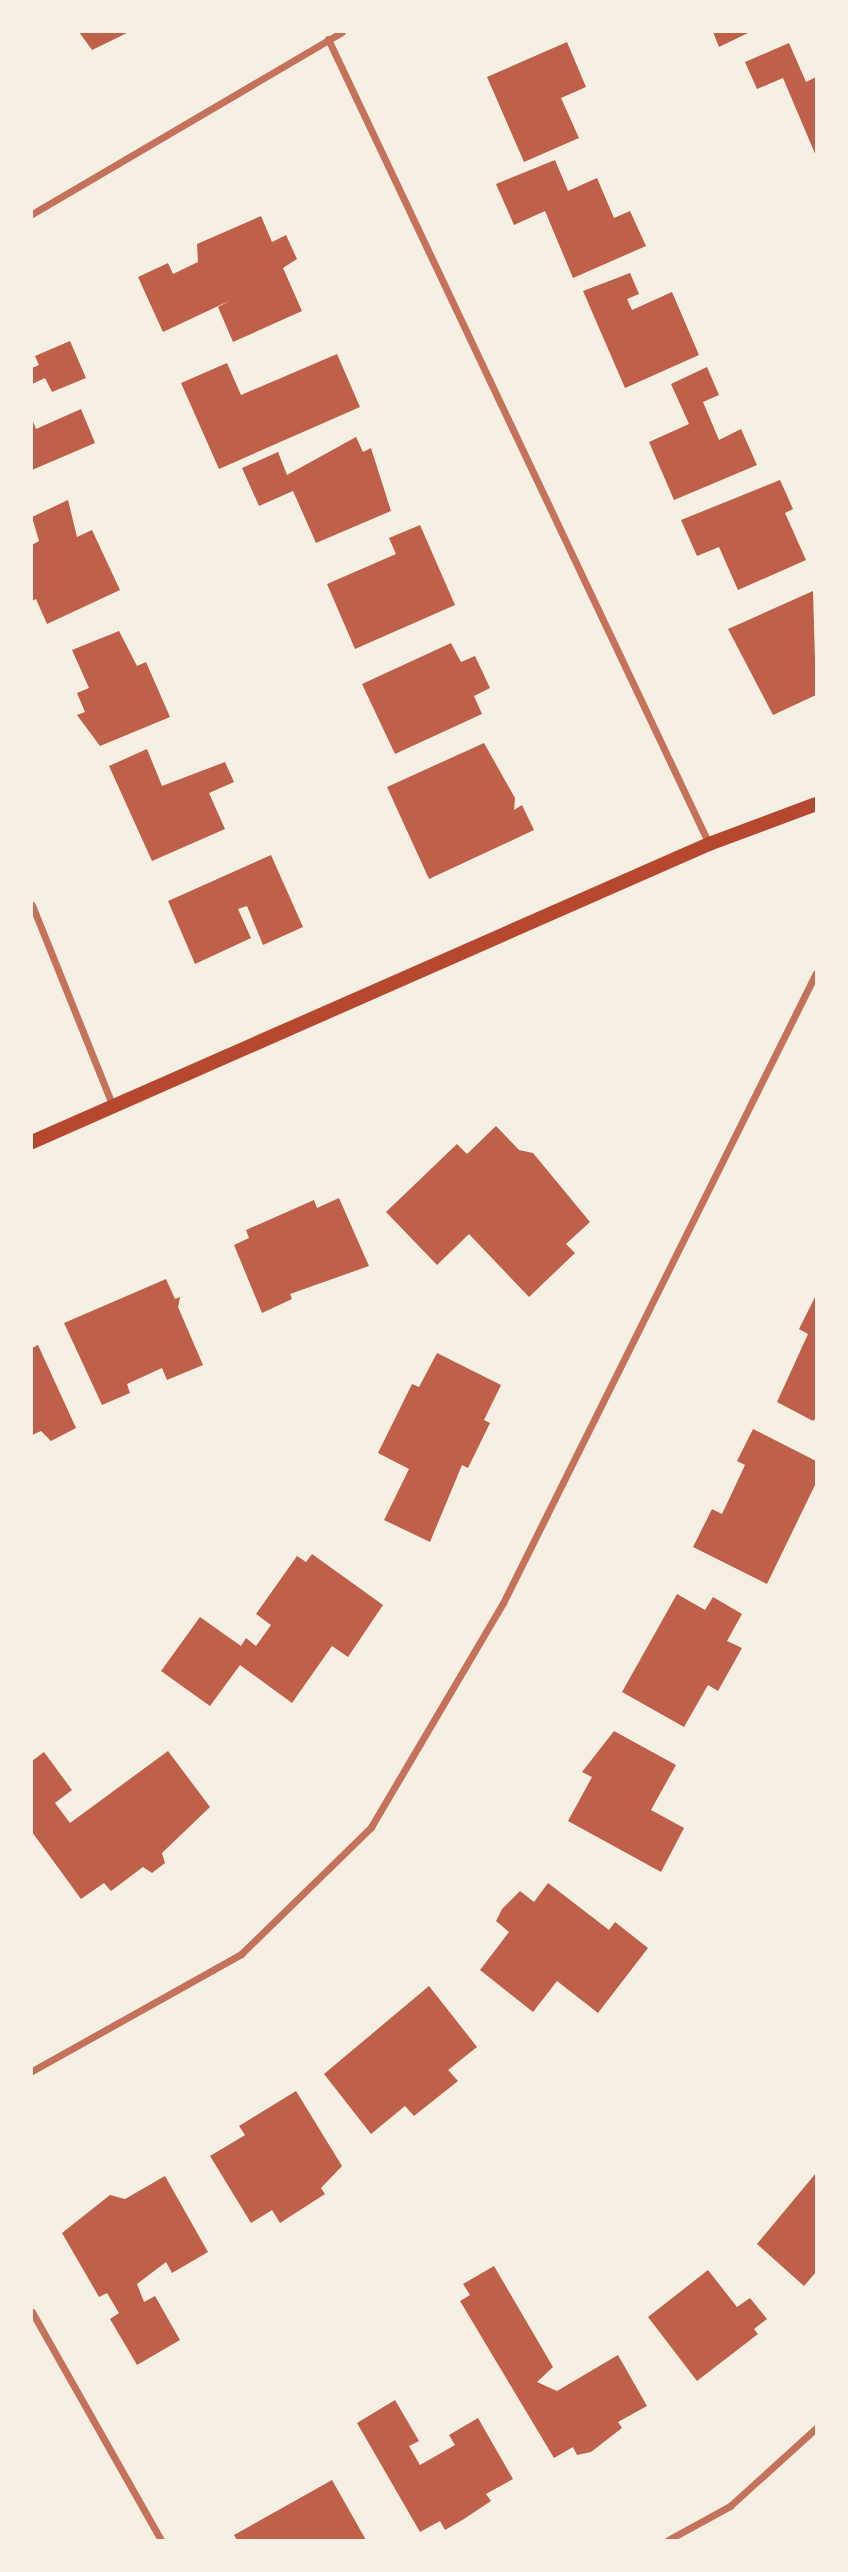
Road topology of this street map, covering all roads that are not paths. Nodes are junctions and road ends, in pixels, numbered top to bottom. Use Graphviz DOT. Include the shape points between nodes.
graph roads {
  1 [pos="342,32"];
  2 [pos="327,40"];
  3 [pos="32,214"];
  4 [pos="817,804"];
  5 [pos="709,844"];
  6 [pos="32,905"];
  7 [pos="817,972"];
  8 [pos="114,1106"];
  9 [pos="32,1142"];
  10 [pos="32,2071"];
  11 [pos="32,2312"];
  12 [pos="817,2428"];
  13 [pos="161,2540"];
  14 [pos="668,2540"];
  1 -- 2 [label="street"];
  2 -- 3 [label="street"];
  2 -- 5 [label="street"];
  4 -- 5 [label="main road"];
  5 -- 8 [label="main road"];
  6 -- 8 [label="street"];
  7 -- 10 [label="street" via="502,1603 371,1827 241,1954"];
  8 -- 9 [label="main road"];
  11 -- 13 [label="street"];
  12 -- 14 [label="street" via="730,2506"];
}
